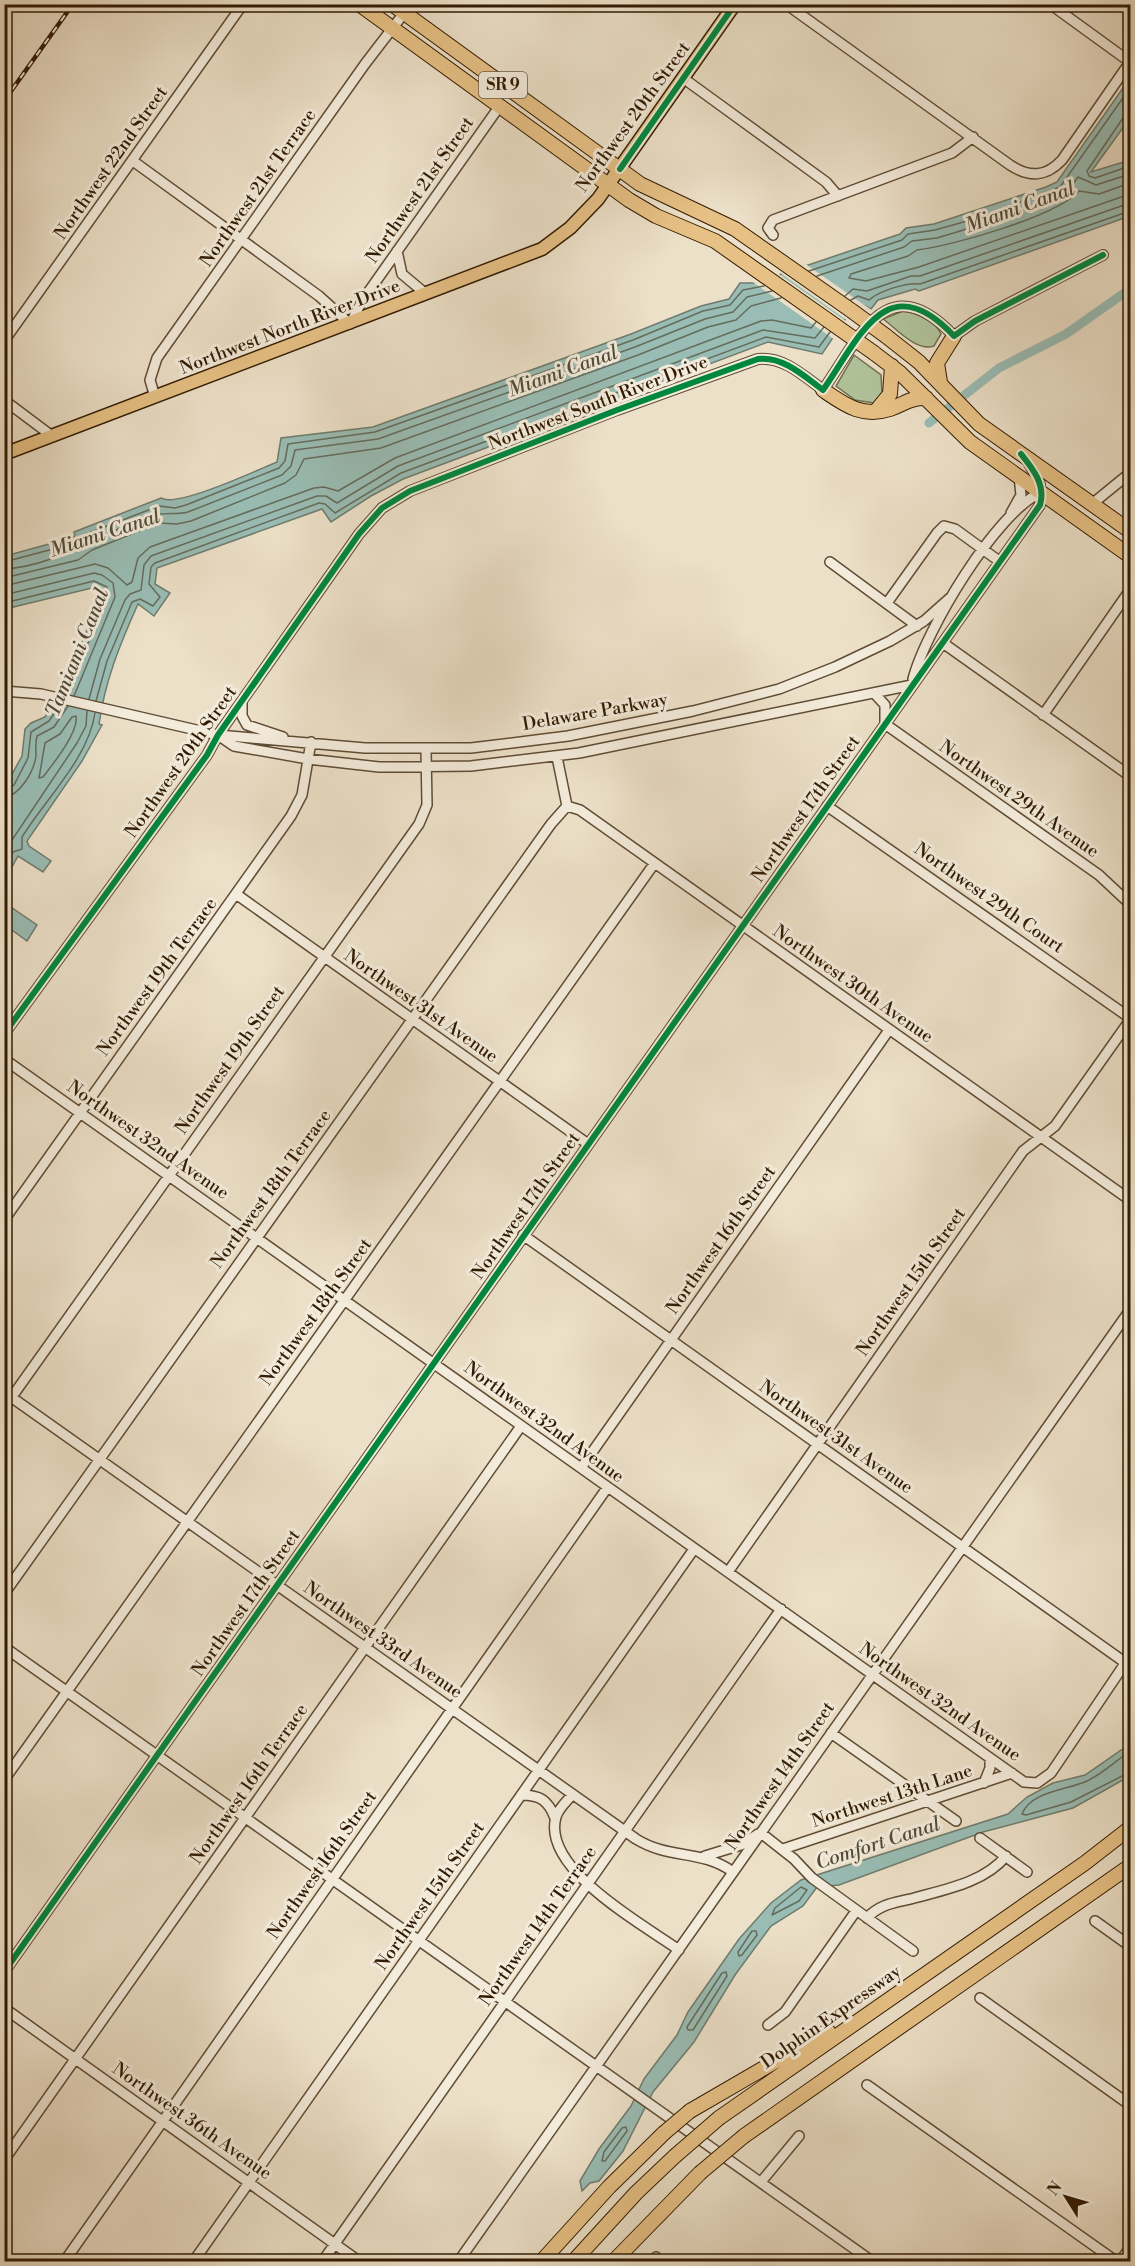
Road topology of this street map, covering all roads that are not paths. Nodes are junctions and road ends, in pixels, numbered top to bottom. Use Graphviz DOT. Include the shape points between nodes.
graph roads {
  1 [pos="243,4"];
  2 [pos="359,4"];
  3 [pos="393,4"];
  4 [pos="735,4"];
  5 [pos="786,4"];
  6 [pos="1050,4"];
  7 [pos="408,9"];
  8 [pos="392,28"];
  9 [pos="1131,62"];
  10 [pos="683,78"];
  11 [pos="499,107"];
  12 [pos="973,137"];
  13 [pos="133,161"];
  14 [pos="620,169"];
  15 [pos="608,185"];
  16 [pos="838,196"];
  17 [pos="579,219"];
  18 [pos="773,235"];
  19 [pos="241,239"];
  20 [pos="397,251"];
  21 [pos="1103,255"];
  22 [pos="426,294"];
  23 [pos="350,324"];
  24 [pos="954,336"];
  25 [pos="4,341"];
  26 [pos="912,355"];
  27 [pos="892,366"];
  28 [pos="940,384"];
  29 [pos="823,390"];
  30 [pos="155,397"];
  31 [pos="926,398"];
  32 [pos="4,400"];
  33 [pos="876,411"];
  34 [pos="52,436"];
  35 [pos="4,454"];
  36 [pos="1021,454"];
  37 [pos="1131,473"];
  38 [pos="1019,476"];
  39 [pos="1073,490"];
  40 [pos="1042,492"];
  41 [pos="1092,504"];
  42 [pos="382,508"];
  43 [pos="1008,519"];
  44 [pos="1131,531"];
  45 [pos="984,550"];
  46 [pos="1131,556"];
  47 [pos="999,561"];
  48 [pos="830,562"];
  49 [pos="1131,590"];
  50 [pos="951,597"];
  51 [pos="887,603"];
  52 [pos="917,626"];
  53 [pos="943,643"];
  54 [pos="912,685"];
  55 [pos="4,691"];
  56 [pos="874,693"];
  57 [pos="242,702"];
  58 [pos="1043,715"];
  59 [pos="885,724"];
  60 [pos="218,735"];
  61 [pos="291,740"];
  62 [pos="311,742"];
  63 [pos="426,749"];
  64 [pos="557,757"];
  65 [pos="308,759"];
  66 [pos="427,768"];
  67 [pos="1131,776"];
  68 [pos="567,806"];
  69 [pos="827,806"];
  70 [pos="654,864"];
  71 [pos="237,894"];
  72 [pos="1131,904"];
  73 [pos="742,925"];
  74 [pos="324,957"];
  75 [pos="1131,1019"];
  76 [pos="412,1020"];
  77 [pos="890,1030"];
  78 [pos="4,1034"];
  79 [pos="4,1059"];
  80 [pos="500,1082"];
  81 [pos="80,1112"];
  82 [pos="1041,1137"];
  83 [pos="588,1144"];
  84 [pos="168,1175"];
  85 [pos="1131,1200"];
  86 [pos="4,1220"];
  87 [pos="523,1235"];
  88 [pos="257,1238"];
  89 [pos="345,1301"];
  90 [pos="1131,1310"];
  91 [pos="671,1340"];
  92 [pos="433,1363"];
  93 [pos="8,1395"];
  94 [pos="4,1408"];
  95 [pos="521,1426"];
  96 [pos="817,1443"];
  97 [pos="100,1460"];
  98 [pos="581,1468"];
  99 [pos="608,1488"];
  100 [pos="187,1522"];
  101 [pos="694,1548"];
  102 [pos="963,1548"];
  103 [pos="728,1572"];
  104 [pos="277,1585"];
  105 [pos="4,1594"];
  106 [pos="781,1609"];
  107 [pos="4,1647"];
  108 [pos="365,1648"];
  109 [pos="1129,1662"];
  110 [pos="873,1674"];
  111 [pos="67,1691"];
  112 [pos="452,1710"];
  113 [pos="831,1733"];
  114 [pos="158,1755"];
  115 [pos="990,1758"];
  116 [pos="538,1772"];
  117 [pos="1012,1773"];
  118 [pos="4,1780"];
  119 [pos="984,1783"];
  120 [pos="572,1795"];
  121 [pos="521,1796"];
  122 [pos="926,1802"];
  123 [pos="246,1818"];
  124 [pos="555,1818"];
  125 [pos="957,1821"];
  126 [pos="1131,1827"];
  127 [pos="625,1832"];
  128 [pos="761,1833"];
  129 [pos="980,1838"];
  130 [pos="783,1849"];
  131 [pos="702,1856"];
  132 [pos="1006,1856"];
  133 [pos="1131,1866"];
  134 [pos="734,1872"];
  135 [pos="1027,1872"];
  136 [pos="333,1879"];
  137 [pos="587,1885"];
  138 [pos="856,1911"];
  139 [pos="867,1918"];
  140 [pos="1095,1921"];
  141 [pos="419,1940"];
  142 [pos="1131,1946"];
  143 [pos="679,1950"];
  144 [pos="913,1951"];
  145 [pos="4,1972"];
  146 [pos="903,1989"];
  147 [pos="980,1998"];
  148 [pos="506,2002"];
  149 [pos="4,2008"];
  150 [pos="768,2025"];
  151 [pos="76,2059"];
  152 [pos="596,2066"];
  153 [pos="867,2085"];
  154 [pos="1131,2105"];
  155 [pos="162,2121"];
  156 [pos="799,2136"];
  157 [pos="4,2160"];
  158 [pos="249,2182"];
  159 [pos="760,2182"];
  160 [pos="335,2243"];
  161 [pos="1131,2247"];
  162 [pos="64,2262"];
  163 [pos="193,2262"];
  164 [pos="322,2262"];
  165 [pos="360,2262"];
  166 [pos="458,2262"];
  167 [pos="541,2262"];
  168 [pos="573,2262"];
  169 [pos="613,2262"];
  170 [pos="873,2262"];
  171 [pos="1119,2262"];
  1 -- 13 [label="street, Northwest 22nd Street"];
  2 -- 8 [label="highway, SR 9"];
  3 -- 7 [label="highway, SR 9"];
  4 -- 10 [label="main road, Northwest 20th Street"];
  5 -- 12 [label="street"];
  6 -- 9 [label="street"];
  7 -- 8 [label="street, Northwest 21st Terrace"];
  7 -- 14 [label="highway, SR 9"];
  8 -- 11 [label="highway, SR 9"];
  8 -- 19 [label="street, Northwest 21st Terrace"];
  9 -- 12 [label="street" via="1062,160 1048,172 1022,172"];
  10 -- 14 [label="main road, Northwest 20th Street"];
  10 -- 16 [label="street" via="826,182"];
  11 -- 15 [label="highway, SR 9"];
  11 -- 20 [label="street, Northwest 21st Street"];
  12 -- 16 [label="street" via="952,153"];
  13 -- 19 [label="street"];
  13 -- 25 [label="street, Northwest 22nd Street"];
  14 -- 15 [label="main road, Northwest 20th Street"];
  14 -- 26 [label="highway, SR 9, bridge" via="649,190 755,242"];
  15 -- 17 [label="main road, Northwest 20th Street"];
  15 -- 27 [label="highway, SR 9, bridge" via="646,211 715,241"];
  16 -- 18 [label="street" via="771,221 768,228"];
  17 -- 22 [label="main road, Northwest North River Drive" via="542,249"];
  19 -- 23 [label="street" via="319,296"];
  19 -- 30 [label="street, Northwest 21st Terrace" via="154,363 150,380"];
  20 -- 22 [label="street" via="402,274"];
  20 -- 23 [label="street, Northwest 21st Street"];
  21 -- 24 [label="street" via="975,321"];
  22 -- 23 [label="main road, Northwest North River Drive"];
  23 -- 30 [label="main road, Northwest North River Drive"];
  24 -- 26 [label="highway" via="933,353"];
  24 -- 28 [label="highway" via="937,363"];
  24 -- 29 [label="street" via="921,309 902,305 886,309 874,318"];
  26 -- 28 [label="highway, SR 9"];
  27 -- 31 [label="highway, SR 9"];
  27 -- 33 [label="highway" via="890,394"];
  28 -- 36 [label="highway, SR 9" via="972,418"];
  29 -- 33 [label="highway" via="855,410"];
  29 -- 42 [label="street, Northwest South River Drive" via="783,363 758,359 416,489"];
  30 -- 34 [label="main road, Northwest North River Drive"];
  31 -- 33 [label="highway" via="911,398"];
  31 -- 38 [label="highway, SR 9" via="959,432"];
  32 -- 34 [label="street"];
  34 -- 35 [label="main road, Northwest North River Drive"];
  36 -- 39 [label="highway, SR 9"];
  36 -- 40 [label="street" via="1034,470"];
  37 -- 41 [label="street"];
  38 -- 40 [label="highway, SR 9"];
  38 -- 43 [label="street" via="1021,495"];
  39 -- 40 [label="highway"];
  39 -- 41 [label="highway, SR 9"];
  40 -- 43 [label="street"];
  40 -- 46 [label="highway, SR 9"];
  40 -- 47 [label="street, Northwest 17th Street" via="1040,505"];
  41 -- 44 [label="highway, SR 9"];
  42 -- 57 [label="street, Northwest 20th Street" via="359,534"];
  43 -- 45 [label="street, Northwest 17th Street"];
  45 -- 47 [label="street"];
  45 -- 50 [label="street, Northwest 17th Street"];
  45 -- 51 [label="street" via="956,529 944,526"];
  47 -- 53 [label="street, Northwest 17th Street"];
  48 -- 51 [label="street"];
  49 -- 58 [label="street"];
  50 -- 52 [label="street, Delaware Parkway"];
  50 -- 54 [label="street, Northwest 17th Street" via="916,666"];
  51 -- 52 [label="street"];
  52 -- 63 [label="street, Delaware Parkway" via="835,667 739,700 561,737"];
  53 -- 54 [label="street, Northwest 17th Street"];
  53 -- 58 [label="street"];
  54 -- 56 [label="street, Delaware Parkway"];
  54 -- 59 [label="street, Northwest 17th Street"];
  55 -- 60 [label="street, Delaware Parkway" via="41,693"];
  56 -- 59 [label="street" via="885,705"];
  56 -- 64 [label="street, Delaware Parkway"];
  57 -- 60 [label="street, Northwest 20th Street"];
  57 -- 61 [label="street" via="247,725"];
  58 -- 67 [label="street"];
  59 -- 69 [label="street, Northwest 17th Street"];
  59 -- 72 [label="street, Northwest 29th Avenue" via="1099,875"];
  60 -- 61 [label="street, Delaware Parkway"];
  60 -- 65 [label="street, Delaware Parkway" via="234,746"];
  60 -- 78 [label="street, Northwest 20th Street" via="186,785"];
  61 -- 62 [label="street, Delaware Parkway"];
  62 -- 63 [label="street, Delaware Parkway"];
  62 -- 65 [label="street, Northwest 19th Terrace"];
  63 -- 66 [label="street, Northwest 19th Street"];
  64 -- 66 [label="street, Delaware Parkway"];
  64 -- 68 [label="street"];
  65 -- 66 [label="street, Delaware Parkway"];
  65 -- 71 [label="street, Northwest 19th Terrace" via="296,808"];
  66 -- 74 [label="street, Northwest 19th Street" via="428,798 423,817"];
  68 -- 70 [label="street, Northwest 30th Avenue" via="580,810"];
  68 -- 76 [label="street, Northwest 18th Terrace"];
  69 -- 73 [label="street, Northwest 17th Street"];
  69 -- 75 [label="street, Northwest 29th Court"];
  70 -- 73 [label="street, Northwest 30th Avenue"];
  70 -- 80 [label="street, Northwest 18th Street"];
  71 -- 74 [label="street, Northwest 31st Avenue"];
  71 -- 81 [label="street, Northwest 19th Terrace"];
  73 -- 77 [label="street, Northwest 30th Avenue"];
  73 -- 83 [label="street, Northwest 17th Street"];
  74 -- 76 [label="street, Northwest 31st Avenue"];
  74 -- 84 [label="street, Northwest 19th Street"];
  75 -- 82 [label="street, Northwest 15th Street" via="1055,1126"];
  76 -- 80 [label="street, Northwest 31st Avenue"];
  76 -- 88 [label="street, Northwest 18th Terrace"];
  77 -- 82 [label="street, Northwest 30th Avenue"];
  77 -- 91 [label="street, Northwest 16th Street"];
  79 -- 81 [label="street, Northwest 32nd Avenue"];
  80 -- 83 [label="street, Northwest 31st Avenue"];
  80 -- 89 [label="street, Northwest 18th Street"];
  81 -- 84 [label="street, Northwest 32nd Avenue"];
  81 -- 86 [label="street, Northwest 19th Terrace"];
  82 -- 85 [label="street, Northwest 30th Avenue"];
  82 -- 96 [label="street, Northwest 15th Street" via="1023,1151"];
  83 -- 87 [label="street, Northwest 17th Street"];
  84 -- 88 [label="street, Northwest 32nd Avenue"];
  84 -- 93 [label="street, Northwest 19th Street"];
  87 -- 91 [label="street, Northwest 31st Avenue"];
  87 -- 92 [label="street, Northwest 17th Street"];
  88 -- 89 [label="street, Northwest 32nd Avenue"];
  88 -- 97 [label="street, Northwest 18th Terrace"];
  89 -- 92 [label="street, Northwest 32nd Avenue"];
  89 -- 100 [label="street, Northwest 18th Street"];
  90 -- 102 [label="street, Northwest 14th Street"];
  91 -- 96 [label="street, Northwest 31st Avenue"];
  91 -- 98 [label="street, Northwest 16th Street"];
  92 -- 95 [label="street, Northwest 32nd Avenue"];
  92 -- 104 [label="street, Northwest 17th Street"];
  93 -- 94 [label="street, Northwest 19th Street"];
  93 -- 97 [label="street, Northwest 33rd Avenue"];
  95 -- 98 [label="street, Northwest 32nd Avenue"];
  95 -- 108 [label="street, Northwest 16th Terrace"];
  96 -- 102 [label="street, Northwest 31st Avenue"];
  96 -- 103 [label="street, Northwest 15th Street"];
  97 -- 100 [label="street, Northwest 33rd Avenue"];
  97 -- 105 [label="street, Northwest 18th Terrace"];
  98 -- 99 [label="street, Northwest 32nd Avenue"];
  99 -- 101 [label="street, Northwest 32nd Avenue"];
  99 -- 112 [label="street, Northwest 16th Street"];
  100 -- 104 [label="street, Northwest 33rd Avenue"];
  100 -- 111 [label="street, Northwest 18th Street"];
  101 -- 103 [label="street, Northwest 32nd Avenue"];
  101 -- 116 [label="street, Northwest 15th Street"];
  102 -- 109 [label="street, Northwest 31st Avenue"];
  102 -- 110 [label="street, Northwest 14th Street"];
  103 -- 106 [label="street, Northwest 32nd Avenue"];
  104 -- 108 [label="street, Northwest 33rd Avenue"];
  104 -- 114 [label="street, Northwest 17th Street"];
  106 -- 110 [label="street, Northwest 32nd Avenue"];
  106 -- 127 [label="street, Northwest 14th Terrace"];
  107 -- 111 [label="street"];
  108 -- 112 [label="street, Northwest 33rd Avenue"];
  108 -- 123 [label="street, Northwest 16th Terrace"];
  109 -- 117 [label="street, Northwest 32nd Avenue" via="1054,1769 1037,1784 1027,1783"];
  110 -- 113 [label="street, Northwest 14th Street"];
  110 -- 115 [label="street, Northwest 32nd Avenue"];
  111 -- 114 [label="street"];
  111 -- 118 [label="street, Northwest 18th Street"];
  112 -- 116 [label="street, Northwest 33rd Avenue"];
  112 -- 136 [label="street, Northwest 16th Street"];
  113 -- 122 [label="street"];
  113 -- 128 [label="street, Northwest 14th Street"];
  114 -- 123 [label="street"];
  114 -- 145 [label="street, Northwest 17th Street"];
  115 -- 117 [label="street, Northwest 32nd Avenue"];
  115 -- 119 [label="street"];
  116 -- 120 [label="street, Northwest 33rd Avenue"];
  116 -- 121 [label="street, Northwest 15th Street"];
  117 -- 119 [label="street, Northwest 13th Lane"];
  119 -- 122 [label="street, Northwest 13th Lane"];
  120 -- 124 [label="street"];
  120 -- 127 [label="street, Northwest 33rd Avenue"];
  121 -- 124 [label="street" via="544,1800"];
  121 -- 141 [label="street, Northwest 15th Street"];
  122 -- 125 [label="street"];
  122 -- 130 [label="street, Northwest 13th Lane"];
  123 -- 136 [label="street"];
  123 -- 151 [label="street, Northwest 16th Terrace"];
  124 -- 137 [label="street" via="562,1854"];
  126 -- 146 [label="highway, Dolphin Expressway"];
  127 -- 131 [label="street, Northwest 33rd Avenue" via="660,1851"];
  127 -- 137 [label="street, Northwest 14th Terrace"];
  128 -- 130 [label="street"];
  128 -- 131 [label="street" via="741,1845"];
  128 -- 134 [label="street, Northwest 14th Street"];
  129 -- 132 [label="street"];
  130 -- 138 [label="street" via="812,1878"];
  131 -- 134 [label="street"];
  132 -- 135 [label="street"];
  132 -- 139 [label="street" via="989,1873 888,1903"];
  133 -- 169 [label="highway, bridge" via="744,2136 700,2174"];
  134 -- 143 [label="street, Northwest 14th Street"];
  136 -- 141 [label="street"];
  136 -- 155 [label="street, Northwest 16th Street"];
  137 -- 143 [label="street"];
  137 -- 148 [label="street, Northwest 14th Terrace"];
  138 -- 139 [label="street"];
  138 -- 150 [label="street" via="785,2012"];
  139 -- 144 [label="street"];
  140 -- 142 [label="street"];
  141 -- 148 [label="street"];
  141 -- 158 [label="street, Northwest 15th Street"];
  143 -- 152 [label="street, Northwest 14th Street"];
  146 -- 167 [label="highway, bridge" via="690,2111 609,2187"];
  146 -- 168 [label="highway, Dolphin Expressway, bridge" via="719,2118 636,2193"];
  147 -- 154 [label="street"];
  148 -- 152 [label="street"];
  148 -- 160 [label="street, Northwest 14th Terrace"];
  149 -- 151 [label="street, Northwest 36th Avenue"];
  151 -- 155 [label="street, Northwest 36th Avenue"];
  151 -- 157 [label="street, Northwest 16th Terrace"];
  152 -- 159 [label="street"];
  152 -- 166 [label="street, Northwest 14th Street"];
  153 -- 171 [label="street"];
  155 -- 158 [label="street, Northwest 36th Avenue"];
  155 -- 162 [label="street, Northwest 16th Street"];
  156 -- 159 [label="street"];
  158 -- 160 [label="street, Northwest 36th Avenue"];
  158 -- 163 [label="street, Northwest 15th Street"];
  159 -- 170 [label="street"];
  160 -- 164 [label="street, Northwest 14th Terrace"];
  160 -- 165 [label="street, Northwest 36th Avenue"];
  161 -- 171 [label="street"];
}
